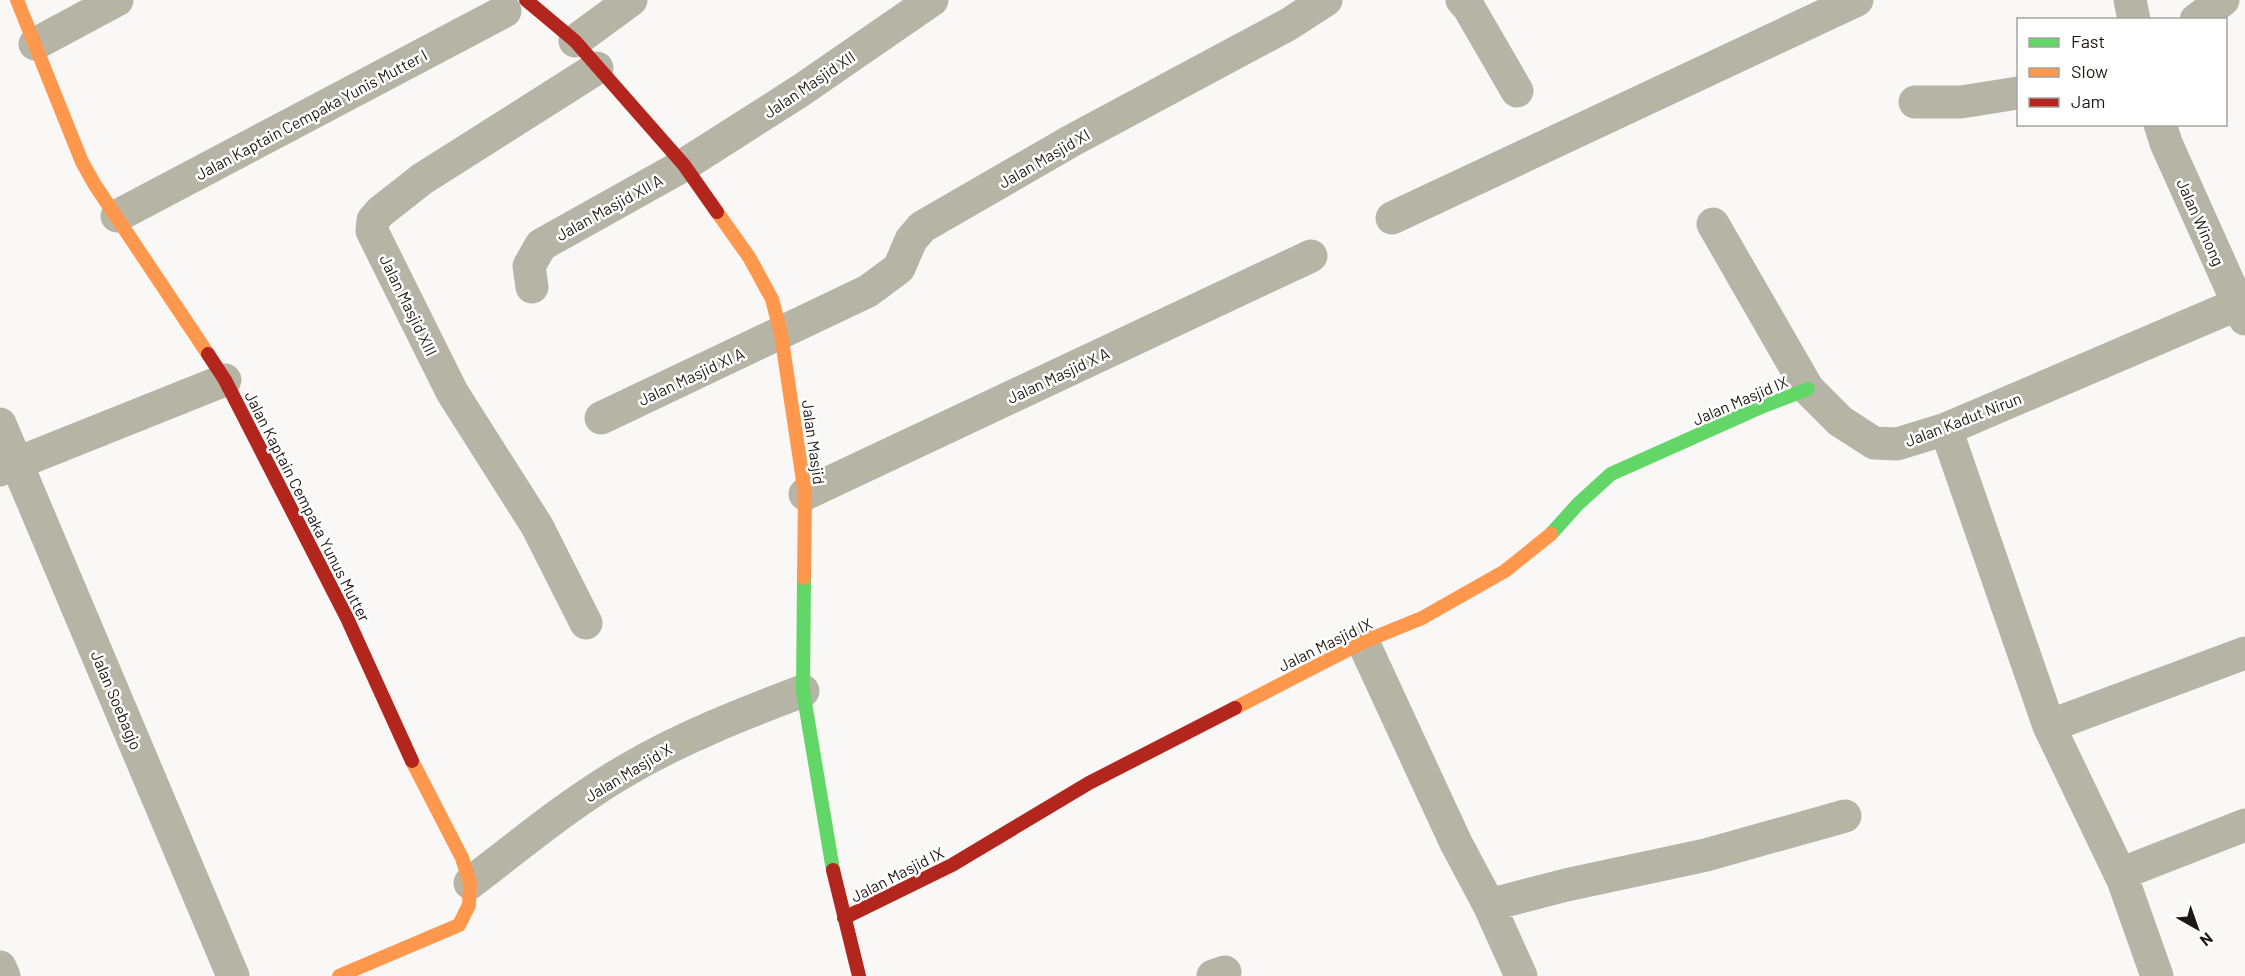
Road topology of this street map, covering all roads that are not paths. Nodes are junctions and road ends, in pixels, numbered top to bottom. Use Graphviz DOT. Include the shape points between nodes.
graph roads {
  1 [pos="17,0"];
  2 [pos="117,0"];
  3 [pos="631,0"];
  4 [pos="932,0"];
  5 [pos="1326,0"];
  6 [pos="1462,0"];
  7 [pos="1857,0"];
  8 [pos="2130,0"];
  9 [pos="2223,0"];
  10 [pos="515,6"];
  11 [pos="2134,18"];
  12 [pos="2199,18"];
  13 [pos="575,41"];
  14 [pos="35,44"];
  15 [pos="597,68"];
  16 [pos="1517,91"];
  17 [pos="2017,93"];
  18 [pos="1915,102"];
  19 [pos="2161,126"];
  20 [pos="684,165"];
  21 [pos="117,216"];
  22 [pos="1392,218"];
  23 [pos="1713,224"];
  24 [pos="1311,256"];
  25 [pos="532,286"];
  26 [pos="2241,312"];
  27 [pos="781,334"];
  28 [pos="225,380"];
  29 [pos="1808,389"];
  30 [pos="601,418"];
  31 [pos="0,424"];
  32 [pos="1946,429"];
  33 [pos="8,467"];
  34 [pos="805,494"];
  35 [pos="586,623"];
  36 [pos="1363,642"];
  37 [pos="2245,652"];
  38 [pos="803,691"];
  39 [pos="2049,726"];
  40 [pos="1845,816"];
  41 [pos="2245,825"];
  42 [pos="2120,874"];
  43 [pos="470,883"];
  44 [pos="1488,905"];
  45 [pos="844,918"];
  46 [pos="0,967"];
  47 [pos="4,976"];
  48 [pos="233,976"];
  49 [pos="339,976"];
  50 [pos="859,976"];
  51 [pos="1521,976"];
  52 [pos="2157,976"];
  1 -- 14 [label="street, Jalan Kaptain Cempaka Yunus Mutter"];
  2 -- 14 [label="street"];
  3 -- 13 [label="street"];
  4 -- 20 [label="street, Jalan Masjid XII" via="800,92"];
  5 -- 27 [label="street, Jalan Masjid XI" via="922,227 892,274 868,291"];
  6 -- 16 [label="street"];
  7 -- 22 [label="street"];
  8 -- 11 [label="street"];
  9 -- 12 [label="street"];
  10 -- 13 [label="street, Jalan Masjid"];
  10 -- 21 [label="street, Jalan Kaptain Cempaka Yunis Mutter I"];
  13 -- 15 [label="street, Jalan Masjid"];
  14 -- 21 [label="street, Jalan Kaptain Cempaka Yunus Mutter" via="81,162"];
  15 -- 20 [label="street, Jalan Masjid"];
  15 -- 35 [label="street, Jalan Masjid XIII" via="422,179 380,212 372,231 452,392 537,526"];
  17 -- 18 [label="street" via="1961,102"];
  19 -- 26 [label="street, Jalan Winong"];
  20 -- 25 [label="street, Jalan Masjid XII A" via="541,245 529,266"];
  20 -- 27 [label="street, Jalan Masjid" via="749,257 772,299"];
  21 -- 28 [label="street, Jalan Kaptain Cempaka Yunus Mutter"];
  23 -- 29 [label="street, Jalan Kadut Nirun"];
  24 -- 34 [label="street, Jalan Masjid X A"];
  26 -- 32 [label="street, Jalan Kadut Nirun"];
  27 -- 30 [label="street, Jalan Masjid XI A"];
  27 -- 34 [label="street, Jalan Masjid"];
  28 -- 33 [label="street"];
  28 -- 43 [label="street, Jalan Kaptain Cempaka Yunus Mutter" via="346,618 402,743 462,858"];
  29 -- 32 [label="street, Jalan Kadut Nirun" via="1840,421 1874,443 1897,444"];
  29 -- 36 [label="street, Jalan Masjid IX" via="1611,474 1552,533 1505,571 1422,618"];
  31 -- 33 [label="street, Jalan Soebagjo"];
  32 -- 39 [label="street"];
  33 -- 48 [label="street, Jalan Soebagjo"];
  34 -- 38 [label="street, Jalan Masjid"];
  36 -- 44 [label="street"];
  36 -- 45 [label="street, Jalan Masjid IX" via="1089,783 952,864"];
  37 -- 39 [label="street"];
  38 -- 43 [label="street, Jalan Masjid X" via="682,740 623,772"];
  38 -- 45 [label="street, Jalan Masjid"];
  39 -- 42 [label="street"];
  40 -- 44 [label="street" via="1707,855"];
  41 -- 42 [label="street"];
  42 -- 52 [label="street"];
  43 -- 49 [label="street, Jalan Kaptain Cempaka Yunus Mutter" via="469,905 459,925"];
  44 -- 51 [label="street"];
  45 -- 50 [label="street, Jalan Masjid"];
  46 -- 47 [label="street"];
}
